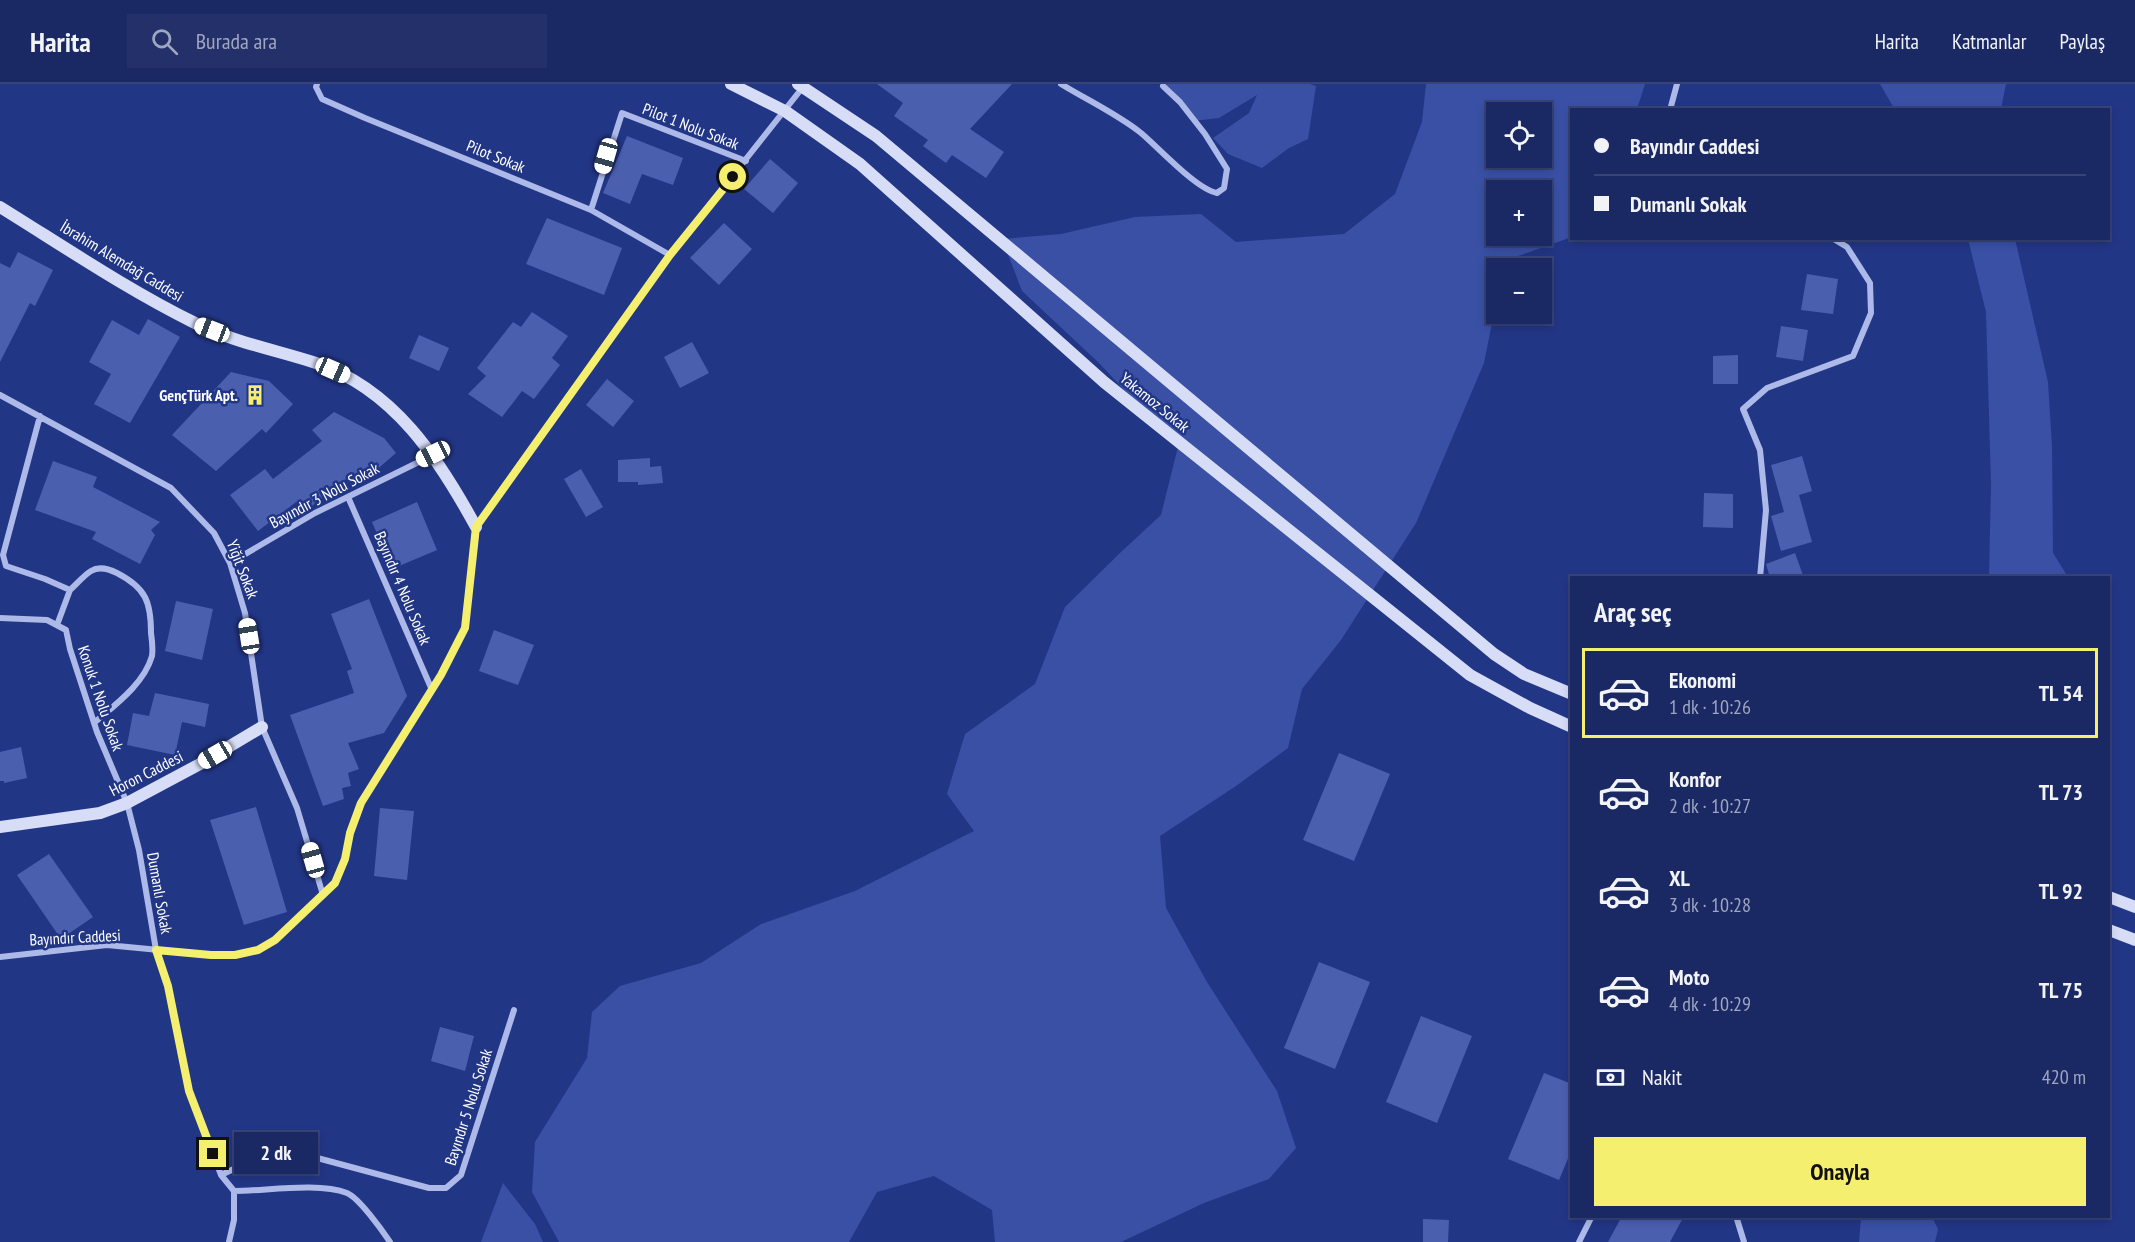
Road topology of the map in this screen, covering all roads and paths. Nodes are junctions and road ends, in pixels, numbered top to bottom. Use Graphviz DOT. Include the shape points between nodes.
graph roads {
  1 [pos="317,84"];
  2 [pos="731,84"];
  3 [pos="1062,84"];
  4 [pos="1677,84"];
  5 [pos="803,85"];
  6 [pos="1163,86"];
  7 [pos="1671,108"];
  8 [pos="785,111"];
  9 [pos="746,161"];
  10 [pos="0,207"];
  11 [pos="591,210"];
  12 [pos="1835,240"];
  13 [pos="670,255"];
  14 [pos="0,395"];
  15 [pos="40,416"];
  16 [pos="433,454"];
  17 [pos="348,497"];
  18 [pos="476,527"];
  19 [pos="230,563"];
  20 [pos="1760,576"];
  21 [pos="70,590"];
  22 [pos="0,618"];
  23 [pos="57,625"];
  24 [pos="432,690"];
  25 [pos="1570,693"];
  26 [pos="94,723"];
  27 [pos="1570,726"];
  28 [pos="262,727"];
  29 [pos="127,803"];
  30 [pos="0,827"];
  31 [pos="323,895"];
  32 [pos="2110,897"];
  33 [pos="2135,907"];
  34 [pos="2110,930"];
  35 [pos="2135,940"];
  36 [pos="156,950"];
  37 [pos="0,957"];
  38 [pos="514,1010"];
  39 [pos="221,1175"];
  40 [pos="234,1191"];
  41 [pos="1591,1218"];
  42 [pos="1737,1218"];
  43 [pos="229,1242"];
  44 [pos="390,1242"];
  45 [pos="1579,1242"];
  46 [pos="1744,1242"];
  1 -- 11 [label="street, Pilot Sokak" via="322,99"];
  2 -- 8 [label="main road, Yakamoz Sokak"];
  3 -- 6 [label="street" via="1139,131 1209,192 1216,193 1224,188 1227,169 1205,134"];
  4 -- 7 [label="street"];
  5 -- 8 [label="street, Bayındır Caddesi"];
  5 -- 25 [label="main road, Yakamoz Sokak" via="876,136 1494,654 1524,674"];
  8 -- 9 [label="street, Bayındır Caddesi"];
  8 -- 27 [label="main road, Yakamoz Sokak" via="860,164 1104,382 1470,675"];
  9 -- 11 [label="street, Pilot 1 Nolu Sokak" via="622,113"];
  9 -- 13 [label="street, Bayındır Caddesi"];
  10 -- 16 [label="main road, İbrahim Alemdağ Caddesi" via="109,275 196,323 349,377 404,419"];
  11 -- 13 [label="street, Pilot Sokak"];
  12 -- 20 [label="street" via="1847,247 1870,283 1871,313 1853,356 1767,388 1743,409 1760,450 1765,500"];
  13 -- 18 [label="street, Bayındır Caddesi"];
  14 -- 15 [label="street, Yiğit Sokak"];
  15 -- 19 [label="street, Yiğit Sokak" via="171,488 214,533"];
  15 -- 21 [label="street" via="3,555 6,566"];
  16 -- 17 [label="street, Bayındır 3 Nolu Sokak"];
  16 -- 18 [label="main road, İbrahim Alemdağ Caddesi"];
  17 -- 19 [label="street, Bayındır 3 Nolu Sokak"];
  17 -- 24 [label="street, Bayındır 4 Nolu Sokak"];
  18 -- 24 [label="street, Bayındır Caddesi" via="465,628"];
  19 -- 28 [label="street, Yiğit Sokak" via="245,613"];
  21 -- 23 [label="street"];
  21 -- 26 [label="street" via="91,571 112,571 132,581 145,595 151,615 152,655 144,673"];
  22 -- 23 [label="street" via="47,620"];
  23 -- 26 [label="street, Konuk 1 Nolu Sokak" via="66,630"];
  24 -- 31 [label="street, Bayındır Caddesi" via="361,803 345,859 335,883"];
  26 -- 29 [label="street, Konuk 1 Nolu Sokak"];
  28 -- 29 [label="main road, Horon Caddesi"];
  28 -- 31 [label="street, Yiğit Sokak" via="297,808"];
  29 -- 30 [label="main road, Horon Caddesi" via="100,813"];
  29 -- 36 [label="street, Dumanlı Sokak"];
  31 -- 36 [label="street, Bayındır Caddesi" via="275,940 258,950 235,955"];
  32 -- 33 [label="main road"];
  34 -- 35 [label="main road"];
  36 -- 37 [label="street, Bayındır Caddesi" via="107,945"];
  36 -- 39 [label="street, Dumanlı Sokak" via="168,986 189,1091"];
  38 -- 39 [label="street, Bayındır 5 Nolu Sokak" via="460,1175 446,1188 429,1188 276,1149"];
  39 -- 40 [label="street, Dumanlı Sokak"];
  40 -- 43 [label="street"];
  40 -- 44 [label="street" via="317,1188 348,1193"];
  41 -- 45 [label="street"];
  42 -- 46 [label="street"];
}
